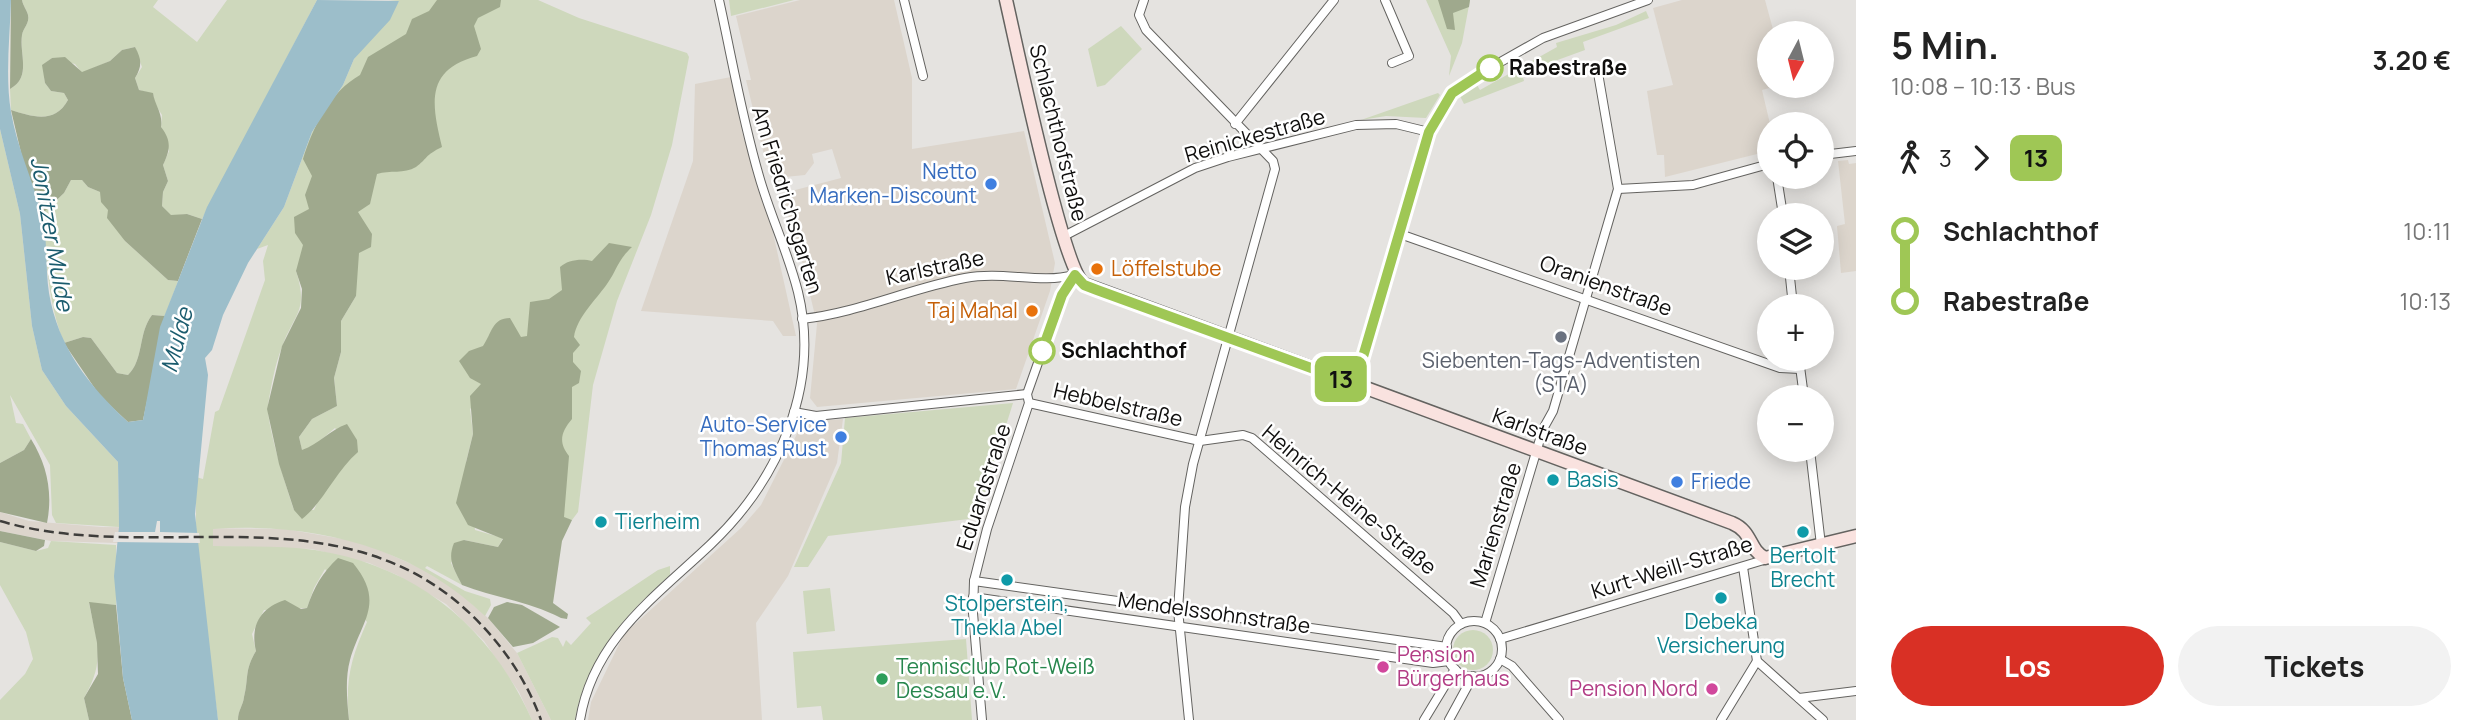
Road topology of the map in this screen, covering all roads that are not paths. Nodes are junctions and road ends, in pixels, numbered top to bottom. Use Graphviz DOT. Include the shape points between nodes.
graph roads {
  1 [pos="719,0"];
  2 [pos="904,0"];
  3 [pos="1006,0"];
  4 [pos="1144,0"];
  5 [pos="1334,0"];
  6 [pos="1385,0"];
  7 [pos="1648,0"];
  8 [pos="1392,63"];
  9 [pos="1598,73"];
  10 [pos="923,76"];
  11 [pos="1235,124"];
  12 [pos="1429,132"];
  13 [pos="1262,151"];
  14 [pos="1856,151"];
  15 [pos="1834,154"];
  16 [pos="1757,167"];
  17 [pos="1618,189"];
  18 [pos="1400,234"];
  19 [pos="1063,236"];
  20 [pos="1075,275"];
  21 [pos="1586,297"];
  22 [pos="802,319"];
  23 [pos="1229,338"];
  24 [pos="1757,360"];
  25 [pos="1355,384"];
  26 [pos="1027,394"];
  27 [pos="1029,403"];
  28 [pos="794,412"];
  29 [pos="1200,441"];
  30 [pos="1538,451"];
  31 [pos="1811,462"];
  32 [pos="1856,536"];
  33 [pos="1821,545"];
  34 [pos="1770,558"];
  35 [pos="1743,567"];
  36 [pos="974,581"];
  37 [pos="973,597"];
  38 [pos="1178,610"];
  39 [pos="1485,623"];
  40 [pos="1461,624"];
  41 [pos="1181,626"];
  42 [pos="1500,639"];
  43 [pos="1447,648"];
  44 [pos="1500,659"];
  45 [pos="1449,661"];
  46 [pos="1757,661"];
  47 [pos="1455,669"];
  48 [pos="1473,676"];
  49 [pos="1856,691"];
  50 [pos="1799,698"];
  51 [pos="580,720"];
  52 [pos="982,720"];
  53 [pos="1189,720"];
  54 [pos="1424,720"];
  55 [pos="1449,720"];
  56 [pos="1559,720"];
  57 [pos="1721,720"];
  58 [pos="1823,720"];
  1 -- 22 [label="street, Am Friedrichsgarten" via="747,131 795,282"];
  2 -- 10 [label="street"];
  3 -- 19 [label="main road, Schlachthofstraße"];
  4 -- 11 [label="street" via="1139,15 1146,30"];
  5 -- 11 [label="street"];
  6 -- 8 [label="street" via="1409,56"];
  7 -- 12 [label="street" via="1543,38 1474,77 1452,93"];
  9 -- 17 [label="street, Marienstraße"];
  11 -- 13 [label="street"];
  12 -- 13 [label="street, Reinickestraße" via="1396,124 1356,125"];
  12 -- 18 [label="street"];
  13 -- 19 [label="street, Reinickestraße" via="1195,168"];
  13 -- 23 [label="street" via="1273,161 1274,179"];
  14 -- 15 [label="street"];
  16 -- 17 [label="street" via="1692,185"];
  17 -- 21 [label="street, Marienstraße"];
  18 -- 21 [label="street, Oranienstraße"];
  18 -- 25 [label="street"];
  19 -- 20 [label="main road, Schlachthofstraße"];
  20 -- 22 [label="street, Karlstraße" via="965,278"];
  20 -- 23 [label="main road, Karlstraße" via="1088,286"];
  20 -- 26 [label="street" via="1061,298"];
  21 -- 24 [label="street, Oranienstraße"];
  21 -- 30 [label="street, Marienstraße"];
  22 -- 28 [label="street, Am Friedrichsgarten" via="802,363"];
  23 -- 25 [label="main road, Karlstraße"];
  23 -- 29 [label="street"];
  25 -- 30 [label="main road, Karlstraße"];
  26 -- 27 [label="street, Eduardstraße"];
  26 -- 28 [label="street" via="816,416"];
  27 -- 29 [label="street, Hebbelstraße"];
  27 -- 36 [label="street, Eduardstraße"];
  28 -- 51 [label="street, Am Friedrichsgarten" via="778,456 742,513 642,606 611,642 592,679"];
  29 -- 38 [label="street" via="1185,507"];
  29 -- 40 [label="street, Heinrich-Heine-Straße" via="1246,435 1260,442 1453,612"];
  30 -- 34 [label="main road, Karlstraße" via="1732,523 1748,533 1759,555"];
  30 -- 39 [label="street, Marienstraße"];
  31 -- 33 [label="street"];
  32 -- 33 [label="main road, Kurt-Weill-Straße"];
  33 -- 34 [label="main road, Kurt-Weill-Straße"];
  34 -- 35 [label="street, Kurt-Weill-Straße"];
  35 -- 42 [label="street, Kurt-Weill-Straße"];
  35 -- 46 [label="street"];
  36 -- 37 [label="street, Eduardstraße"];
  36 -- 38 [label="street, Mendelssohnstraße"];
  37 -- 41 [label="street, Mendelssohnstraße"];
  37 -- 52 [label="street, Eduardstraße"];
  38 -- 41 [label="street"];
  38 -- 43 [label="street, Mendelssohnstraße"];
  39 -- 40 [label="street"];
  39 -- 42 [label="street"];
  40 -- 43 [label="street" via="1451,634"];
  41 -- 45 [label="street, Mendelssohnstraße" via="1433,663"];
  41 -- 53 [label="street"];
  42 -- 44 [label="street"];
  43 -- 45 [label="street"];
  44 -- 48 [label="street" via="1489,672"];
  44 -- 56 [label="street" via="1512,666"];
  45 -- 47 [label="street"];
  46 -- 50 [label="street"];
  46 -- 57 [label="street"];
  47 -- 48 [label="street"];
  47 -- 54 [label="street"];
  48 -- 55 [label="street"];
  49 -- 50 [label="street"];
  50 -- 58 [label="street"];
}
